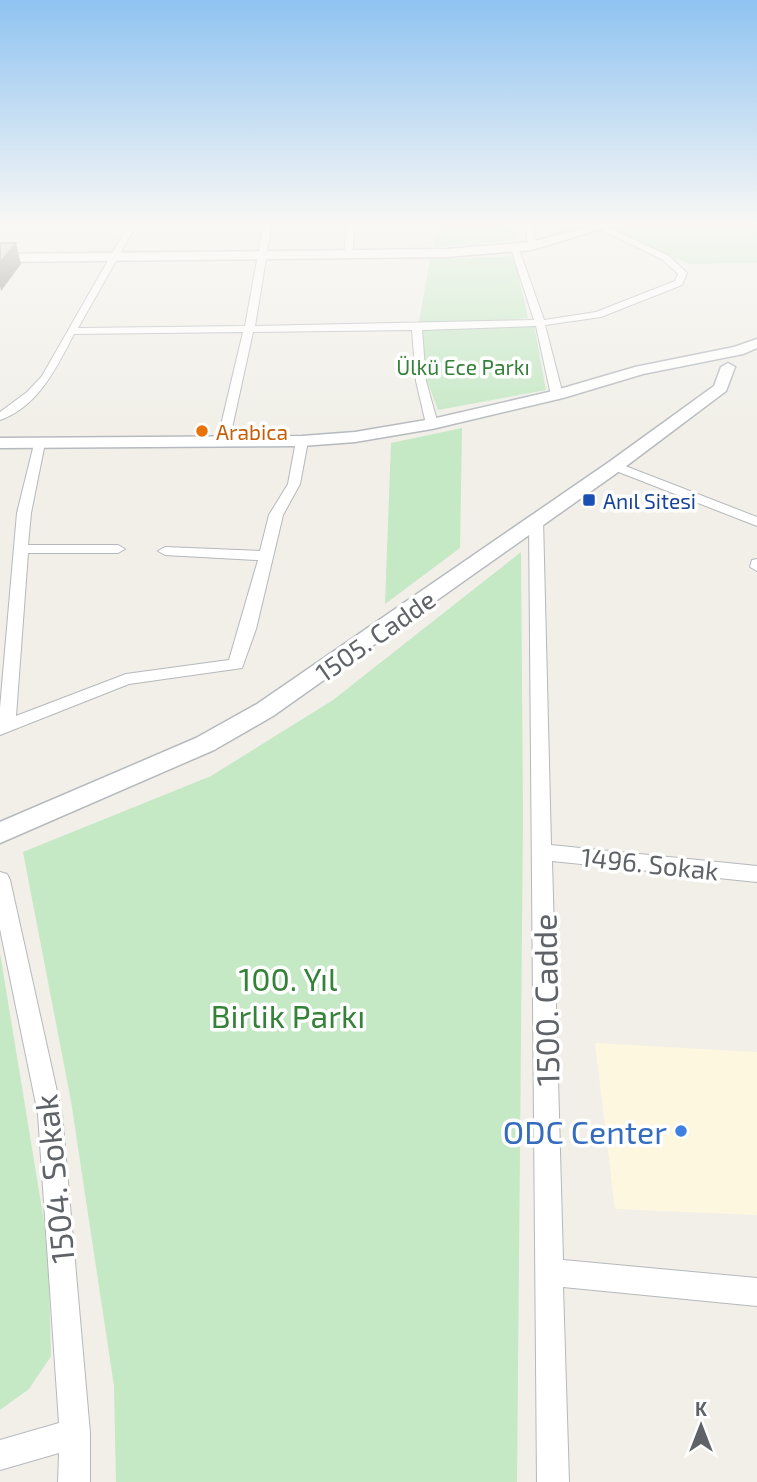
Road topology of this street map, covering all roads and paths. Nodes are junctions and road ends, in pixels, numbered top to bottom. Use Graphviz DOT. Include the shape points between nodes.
graph roads {
  1 [pos="94,291"];
  2 [pos="255,291"];
  3 [pos="529,291"];
  4 [pos="658,291"];
  5 [pos="540,323"];
  6 [pos="416,327"];
  7 [pos="249,329"];
  8 [pos="71,331"];
  9 [pos="757,343"];
  10 [pos="707,356"];
  11 [pos="757,358"];
  12 [pos="684,361"];
  13 [pos="728,367"];
  14 [pos="709,379"];
  15 [pos="594,386"];
  16 [pos="557,395"];
  17 [pos="0,417"];
  18 [pos="432,424"];
  19 [pos="302,441"];
  20 [pos="223,442"];
  21 [pos="0,443"];
  22 [pos="39,443"];
  23 [pos="615,466"];
  24 [pos="536,519"];
  25 [pos="757,522"];
  26 [pos="21,549"];
  27 [pos="118,550"];
  28 [pos="165,551"];
  29 [pos="266,556"];
  30 [pos="17,601"];
  31 [pos="0,603"];
  32 [pos="4,727"];
  33 [pos="0,833"];
  34 [pos="543,852"];
  35 [pos="757,874"];
  36 [pos="0,880"];
  37 [pos="4,912"];
  38 [pos="550,1272"];
  39 [pos="757,1292"];
  40 [pos="75,1433"];
  41 [pos="0,1455"];
  42 [pos="74,1482"];
  43 [pos="554,1482"];
  1 -- 8 [label="street"];
  2 -- 7 [label="street"];
  3 -- 5 [label="street"];
  4 -- 5 [label="street" via="598,315"];
  5 -- 6 [label="street"];
  5 -- 16 [label="street"];
  6 -- 7 [label="street"];
  6 -- 18 [label="street" via="421,380"];
  7 -- 8 [label="street"];
  7 -- 20 [label="street"];
  8 -- 17 [label="street" via="47,377"];
  9 -- 10 [label="street"];
  10 -- 12 [label="street"];
  10 -- 13 [label="street"];
  11 -- 13 [label="street"];
  12 -- 14 [label="street"];
  12 -- 15 [label="street"];
  13 -- 14 [label="street"];
  13 -- 14 [label="street"];
  14 -- 15 [label="street"];
  14 -- 23 [label="street, 1505. Cadde"];
  15 -- 16 [label="street"];
  16 -- 18 [label="street"];
  18 -- 19 [label="street"];
  19 -- 20 [label="street"];
  19 -- 29 [label="street" via="294,484 276,515"];
  20 -- 22 [label="street"];
  21 -- 22 [label="street"];
  22 -- 26 [label="street"];
  23 -- 24 [label="street, 1505. Cadde"];
  23 -- 25 [label="street"];
  24 -- 33 [label="street, 1505. Cadde" via="265,710 205,744"];
  24 -- 34 [label="street, 1500. Cadde"];
  26 -- 27 [label="street"];
  26 -- 30 [label="street"];
  28 -- 29 [label="street"];
  29 -- 32 [label="street" via="236,664 126,679"];
  30 -- 31 [label="street"];
  30 -- 32 [label="street"];
  34 -- 35 [label="street, 1496. Sokak"];
  34 -- 38 [label="street, 1500. Cadde"];
  36 -- 37 [label="street, 1504. Sokak"];
  37 -- 40 [label="street, 1504. Sokak" via="50,1114"];
  38 -- 39 [label="street"];
  38 -- 43 [label="street, 1500. Cadde"];
  40 -- 41 [label="street"];
  40 -- 42 [label="street, 1504. Sokak"];
}
